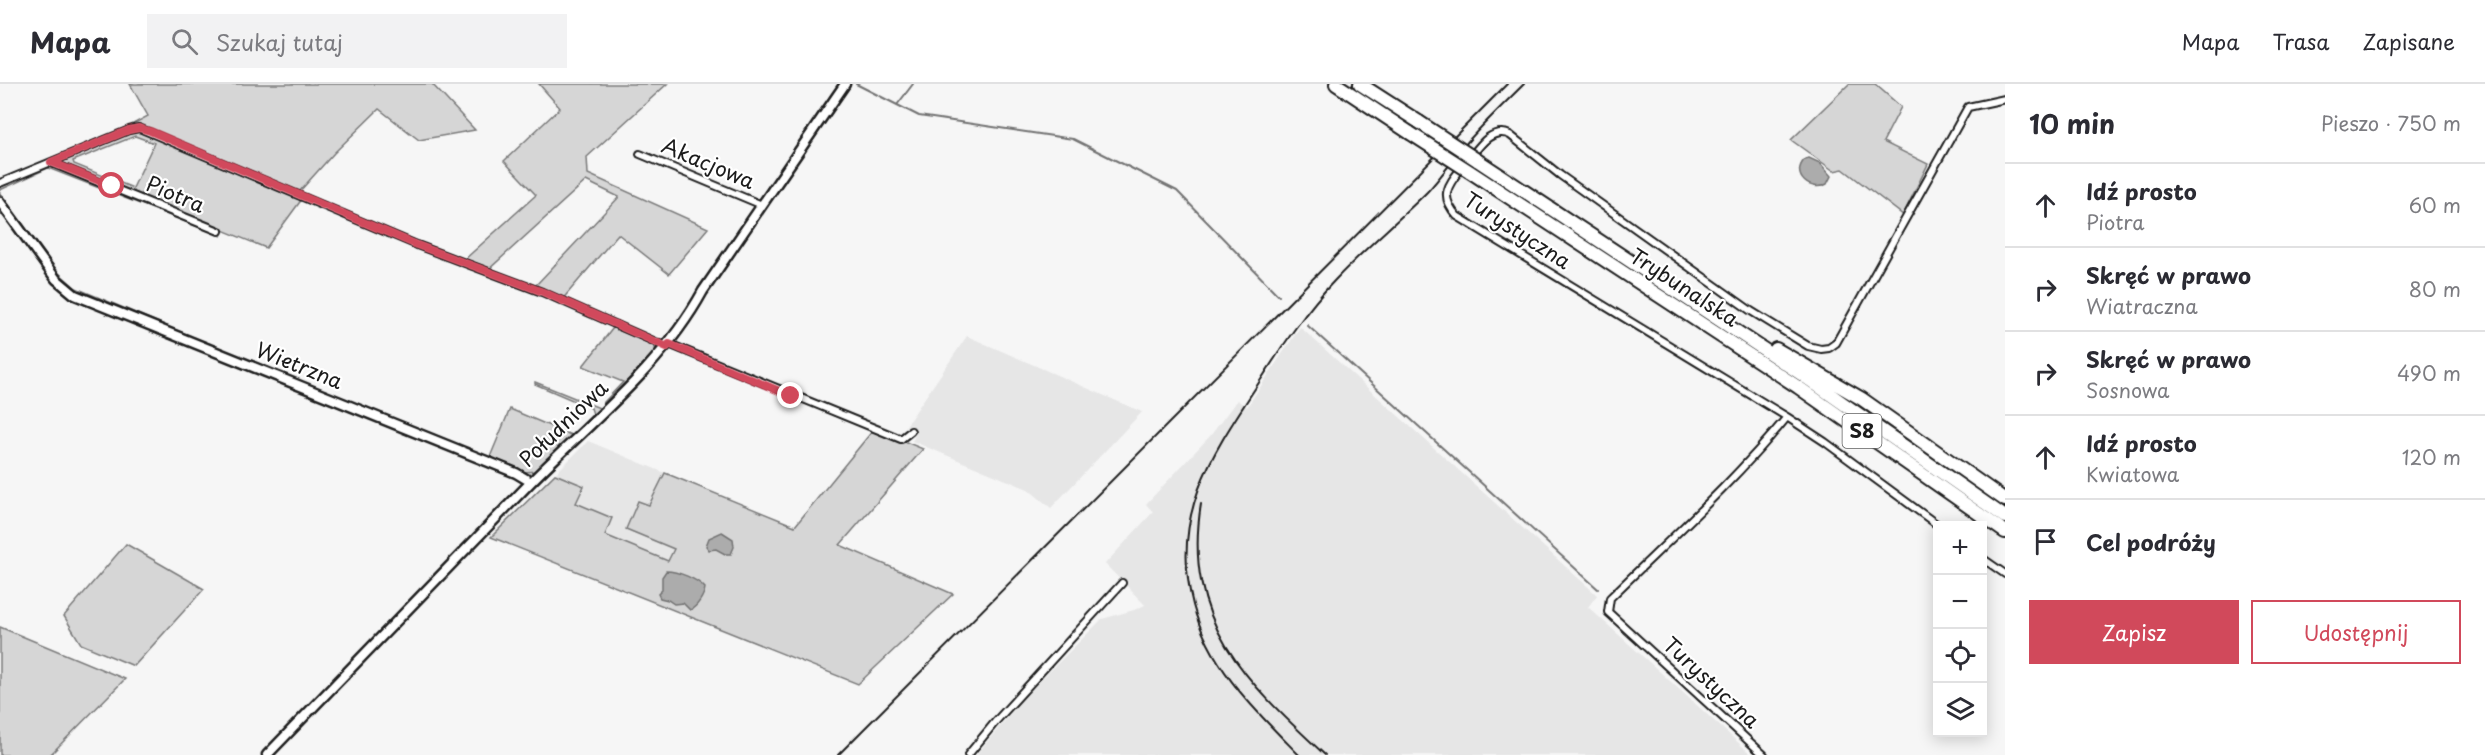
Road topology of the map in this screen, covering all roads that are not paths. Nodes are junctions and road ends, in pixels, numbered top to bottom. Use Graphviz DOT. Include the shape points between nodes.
graph roads {
  1 [pos="1336,84"];
  2 [pos="1360,84"];
  3 [pos="844,85"];
  4 [pos="2005,99"];
  5 [pos="640,154"];
  6 [pos="51,162"];
  7 [pos="1473,165"];
  8 [pos="0,183"];
  9 [pos="0,202"];
  10 [pos="762,205"];
  11 [pos="219,231"];
  12 [pos="1723,321"];
  13 [pos="668,346"];
  14 [pos="1787,417"];
  15 [pos="911,431"];
  16 [pos="531,482"];
  17 [pos="2005,500"];
  18 [pos="2005,517"];
  19 [pos="1934,521"];
  20 [pos="2005,532"];
  21 [pos="1987,561"];
  22 [pos="2005,574"];
  23 [pos="1122,583"];
  24 [pos="267,755"];
  25 [pos="968,755"];
  26 [pos="1764,755"];
  1 -- 7 [label="highway, Trybunalska / S8, bridge" via="1410,133"];
  2 -- 7 [label="highway, Trybunalska / S8, bridge" via="1419,122"];
  3 -- 10 [label="street, Południowa"];
  4 -- 14 [label="street, Turystyczna" via="1968,107 1836,344 1829,348 1808,346 1751,311 1510,135 1502,133 1485,140 1450,182 1447,203 1457,216"];
  5 -- 10 [label="street, Akacjowa"];
  6 -- 8 [label="street"];
  6 -- 11 [label="street, Piotra"];
  6 -- 13 [label="street" via="139,128"];
  7 -- 12 [label="highway, Trybunalska / S8"];
  7 -- 20 [label="highway, Trybunalska / S8"];
  9 -- 16 [label="street, Wietrzna" via="56,279 75,295"];
  10 -- 13 [label="street, Południowa"];
  12 -- 17 [label="highway" via="1851,392"];
  12 -- 18 [label="highway, Trybunalska / S8"];
  13 -- 15 [label="street" via="901,439"];
  13 -- 16 [label="street, Południowa"];
  14 -- 19 [label="street"];
  14 -- 26 [label="street, Turystyczna" via="1610,598 1607,606 1608,612"];
  16 -- 24 [label="street, Południowa"];
  21 -- 22 [label="street"];
  23 -- 25 [label="street"];
}
